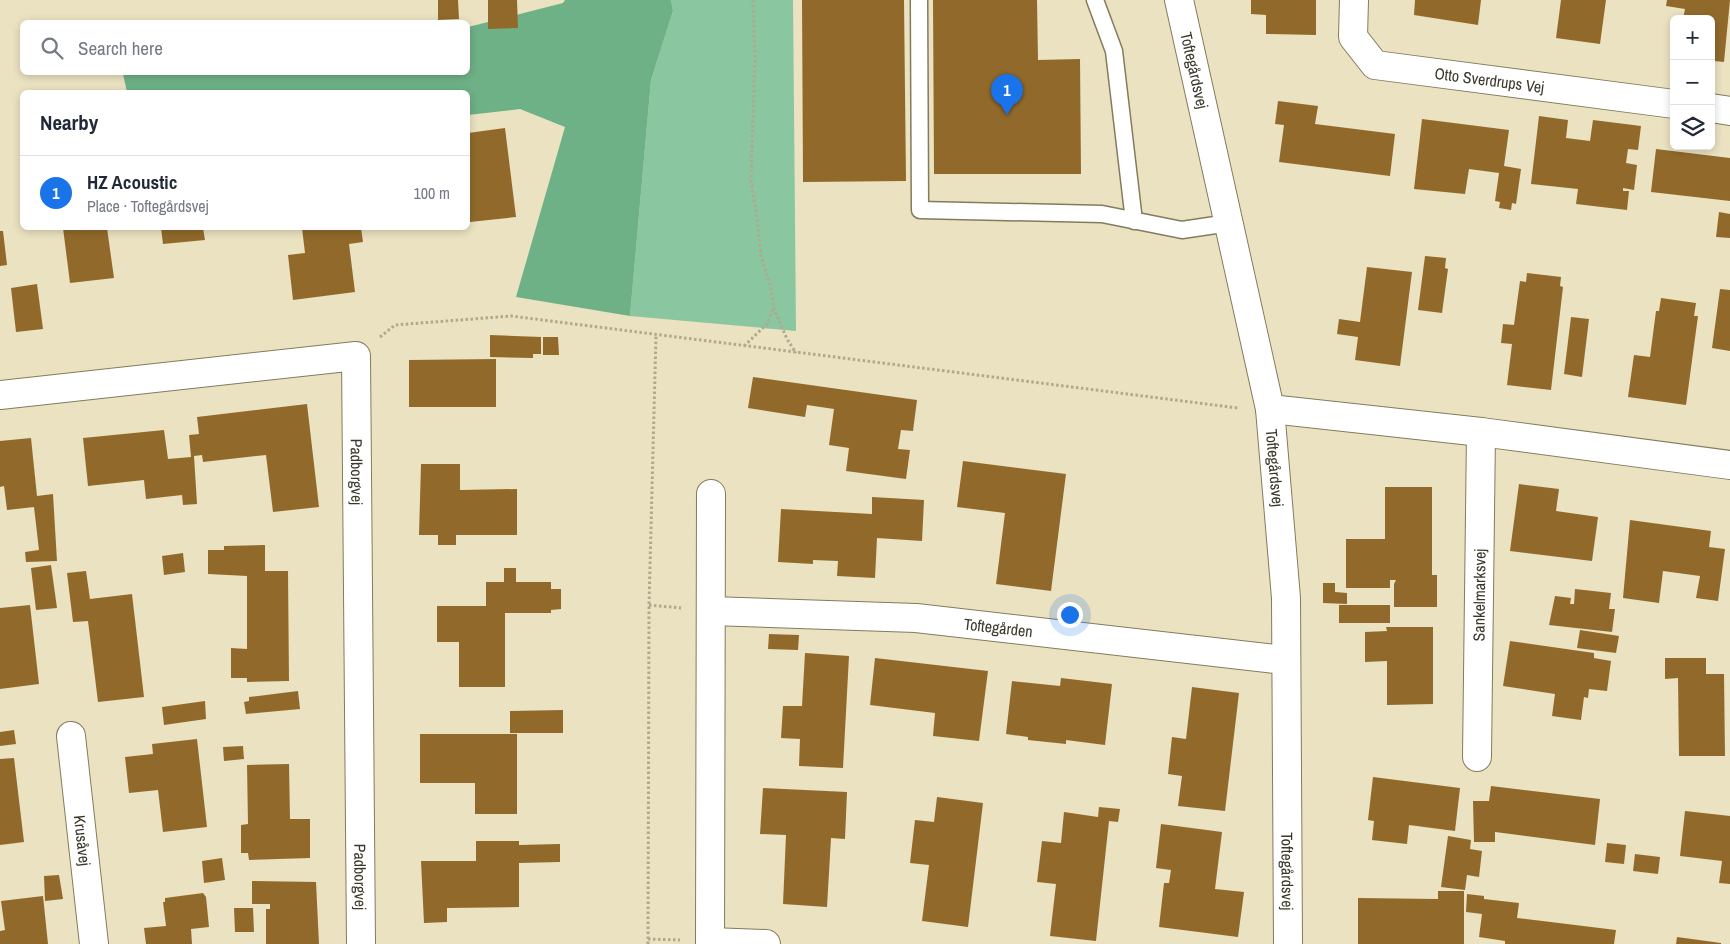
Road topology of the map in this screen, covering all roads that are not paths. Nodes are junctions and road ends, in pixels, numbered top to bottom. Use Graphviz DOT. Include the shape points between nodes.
graph roads {
  1 [pos="919,0"];
  2 [pos="1095,0"];
  3 [pos="1179,0"];
  4 [pos="1354,0"];
  5 [pos="1670,103"];
  6 [pos="1715,109"];
  7 [pos="1730,111"];
  8 [pos="1134,220"];
  9 [pos="1229,223"];
  10 [pos="0,395"];
  11 [pos="1270,409"];
  12 [pos="1481,432"];
  13 [pos="1730,465"];
  14 [pos="711,494"];
  15 [pos="711,611"];
  16 [pos="1284,660"];
  17 [pos="71,736"];
  18 [pos="1477,757"];
  19 [pos="710,943"];
  20 [pos="94,944"];
  21 [pos="361,944"];
  22 [pos="766,944"];
  23 [pos="1288,944"];
  1 -- 8 [label="lane" via="920,210 1102,214"];
  2 -- 8 [label="lane" via="1114,51"];
  3 -- 9 [label="street, Toftegårdsvej"];
  4 -- 5 [label="street, Otto Sverdrups Vej" via="1353,37 1375,65"];
  6 -- 7 [label="street"];
  8 -- 9 [label="lane" via="1182,230"];
  9 -- 11 [label="street, Toftegårdsvej"];
  10 -- 21 [label="street, Padborgvej" via="356,356"];
  11 -- 12 [label="street"];
  11 -- 16 [label="street, Toftegårdsvej" via="1286,598"];
  12 -- 13 [label="street"];
  12 -- 18 [label="street, Sankelmarksvej"];
  14 -- 15 [label="street"];
  15 -- 16 [label="street, Toftegården" via="916,618"];
  15 -- 19 [label="street"];
  16 -- 23 [label="street, Toftegårdsvej"];
  17 -- 20 [label="street, Krusåvej"];
  19 -- 22 [label="street"];
}
